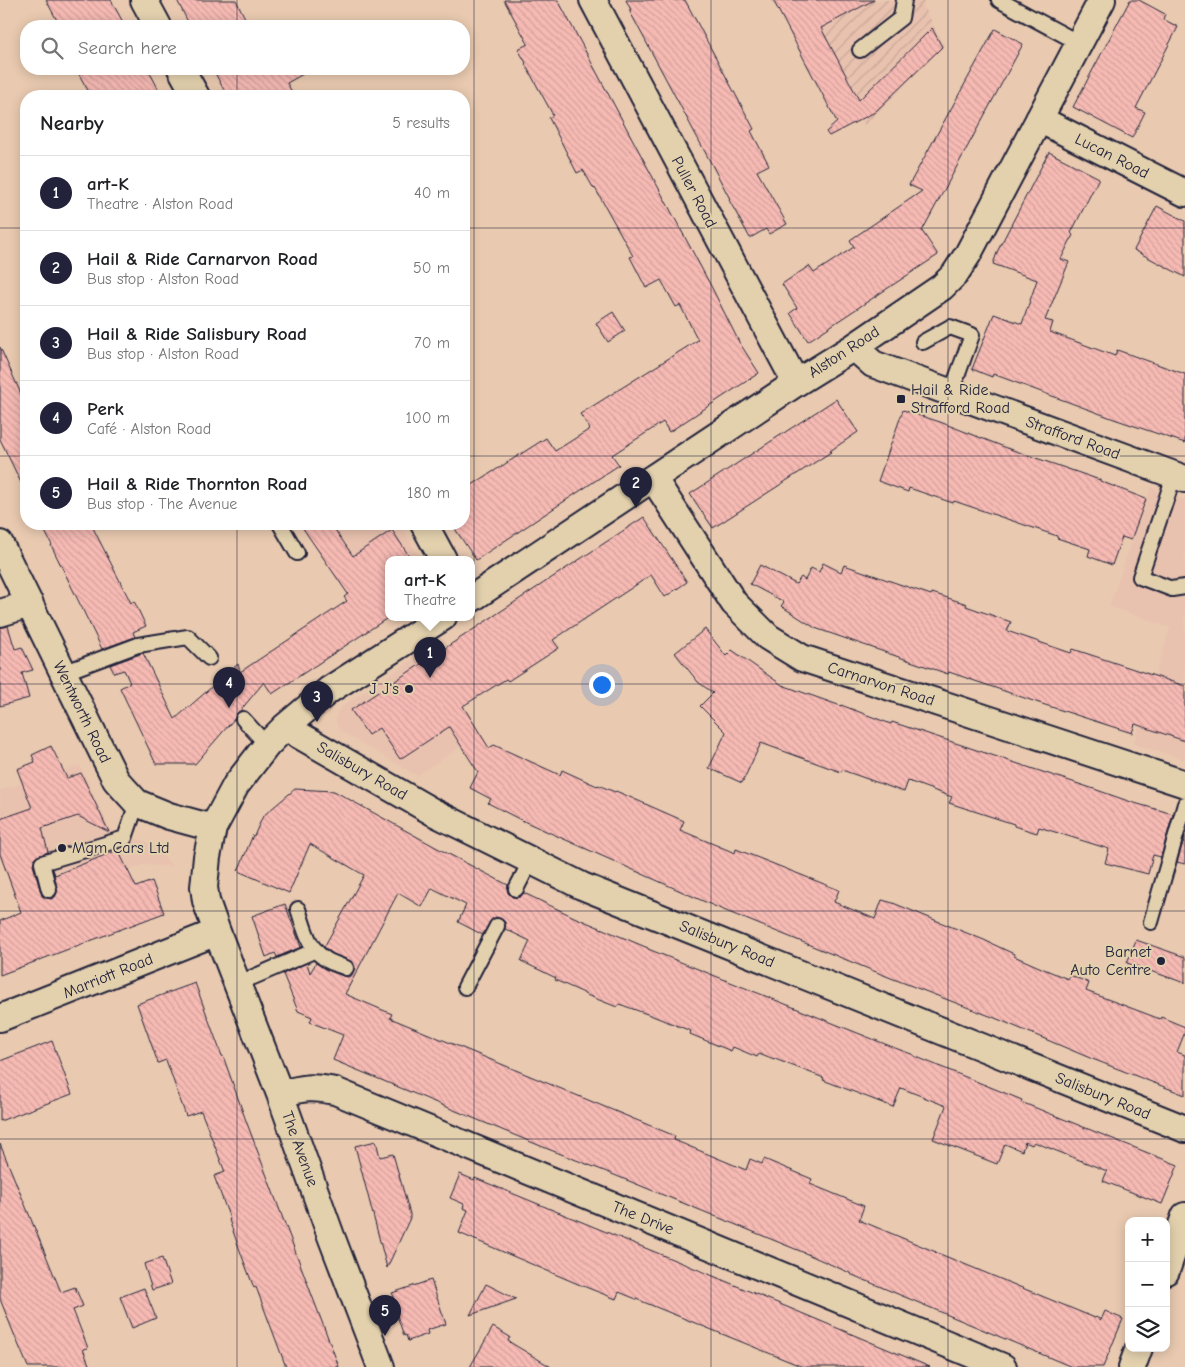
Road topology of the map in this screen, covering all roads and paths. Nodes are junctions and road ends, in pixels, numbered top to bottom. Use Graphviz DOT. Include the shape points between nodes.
graph roads {
  1 [pos="144,0"];
  2 [pos="592,0"];
  3 [pos="904,0"];
  4 [pos="999,0"];
  5 [pos="1101,0"];
  6 [pos="155,20"];
  7 [pos="1079,43"];
  8 [pos="860,50"];
  9 [pos="184,75"];
  10 [pos="193,90"];
  11 [pos="1039,119"];
  12 [pos="1185,193"];
  13 [pos="923,342"];
  14 [pos="854,347"];
  15 [pos="796,383"];
  16 [pos="951,393"];
  17 [pos="653,478"];
  18 [pos="1180,478"];
  19 [pos="284,530"];
  20 [pos="427,530"];
  21 [pos="0,544"];
  22 [pos="297,553"];
  23 [pos="441,556"];
  24 [pos="1185,587"];
  25 [pos="475,595"];
  26 [pos="30,604"];
  27 [pos="0,613"];
  28 [pos="437,621"];
  29 [pos="209,658"];
  30 [pos="63,673"];
  31 [pos="243,720"];
  32 [pos="276,736"];
  33 [pos="1185,784"];
  34 [pos="137,803"];
  35 [pos="1185,804"];
  36 [pos="213,828"];
  37 [pos="531,860"];
  38 [pos="516,889"];
  39 [pos="49,890"];
  40 [pos="298,909"];
  41 [pos="1151,922"];
  42 [pos="497,926"];
  43 [pos="217,932"];
  44 [pos="316,950"];
  45 [pos="346,968"];
  46 [pos="237,984"];
  47 [pos="465,987"];
  48 [pos="0,1018"];
  49 [pos="280,1094"];
  50 [pos="1185,1129"];
  51 [pos="1185,1216"];
  52 [pos="1169,1262"];
  53 [pos="1138,1352"];
  54 [pos="381,1367"];
  55 [pos="1004,1367"];
  56 [pos="1132,1367"];
  1 -- 6 [label="street"];
  2 -- 15 [label="street, Puller Road"];
  3 -- 8 [label="lane" via="901,18"];
  4 -- 7 [label="lane"];
  5 -- 7 [label="street, Alston Road"];
  7 -- 11 [label="street, Alston Road"];
  9 -- 10 [label="street"];
  11 -- 12 [label="street, Lucan Road"];
  11 -- 14 [label="street, Alston Road" via="955,274 942,287"];
  13 -- 16 [label="lane" via="950,327 972,335"];
  14 -- 15 [label="street, Alston Road"];
  14 -- 16 [label="street, Strafford Road" via="873,364"];
  15 -- 17 [label="street, Alston Road"];
  16 -- 18 [label="street, Strafford Road"];
  17 -- 25 [label="street, Alston Road"];
  17 -- 33 [label="street, Carnarvon Road" via="734,603 768,637 802,658"];
  18 -- 24 [label="lane" via="1140,577 1172,589"];
  19 -- 22 [label="lane"];
  20 -- 23 [label="street"];
  21 -- 26 [label="street, Wentworth Road"];
  26 -- 27 [label="street"];
  26 -- 30 [label="street, Wentworth Road"];
  28 -- 32 [label="street" via="329,690"];
  29 -- 30 [label="lane" via="188,637 138,645"];
  30 -- 34 [label="street, Wentworth Road" via="116,780"];
  31 -- 32 [label="lane"];
  32 -- 36 [label="street" via="236,785"];
  32 -- 37 [label="street, Salisbury Road"];
  34 -- 36 [label="street, Wentworth Road"];
  34 -- 39 [label="lane" via="125,838 42,863"];
  35 -- 41 [label="lane"];
  36 -- 43 [label="street" via="204,887"];
  37 -- 38 [label="lane"];
  37 -- 50 [label="street, Salisbury Road" via="582,886"];
  40 -- 44 [label="lane" via="308,939"];
  42 -- 47 [label="lane"];
  43 -- 46 [label="street, The Avenue"];
  43 -- 48 [label="street, Marriott Road"];
  44 -- 45 [label="lane" via="323,958"];
  44 -- 46 [label="lane"];
  46 -- 49 [label="street, The Avenue"];
  49 -- 54 [label="street, The Avenue"];
  49 -- 55 [label="street, The Drive" via="317,1087 335,1091"];
  51 -- 52 [label="street"];
  53 -- 56 [label="street"];
}
